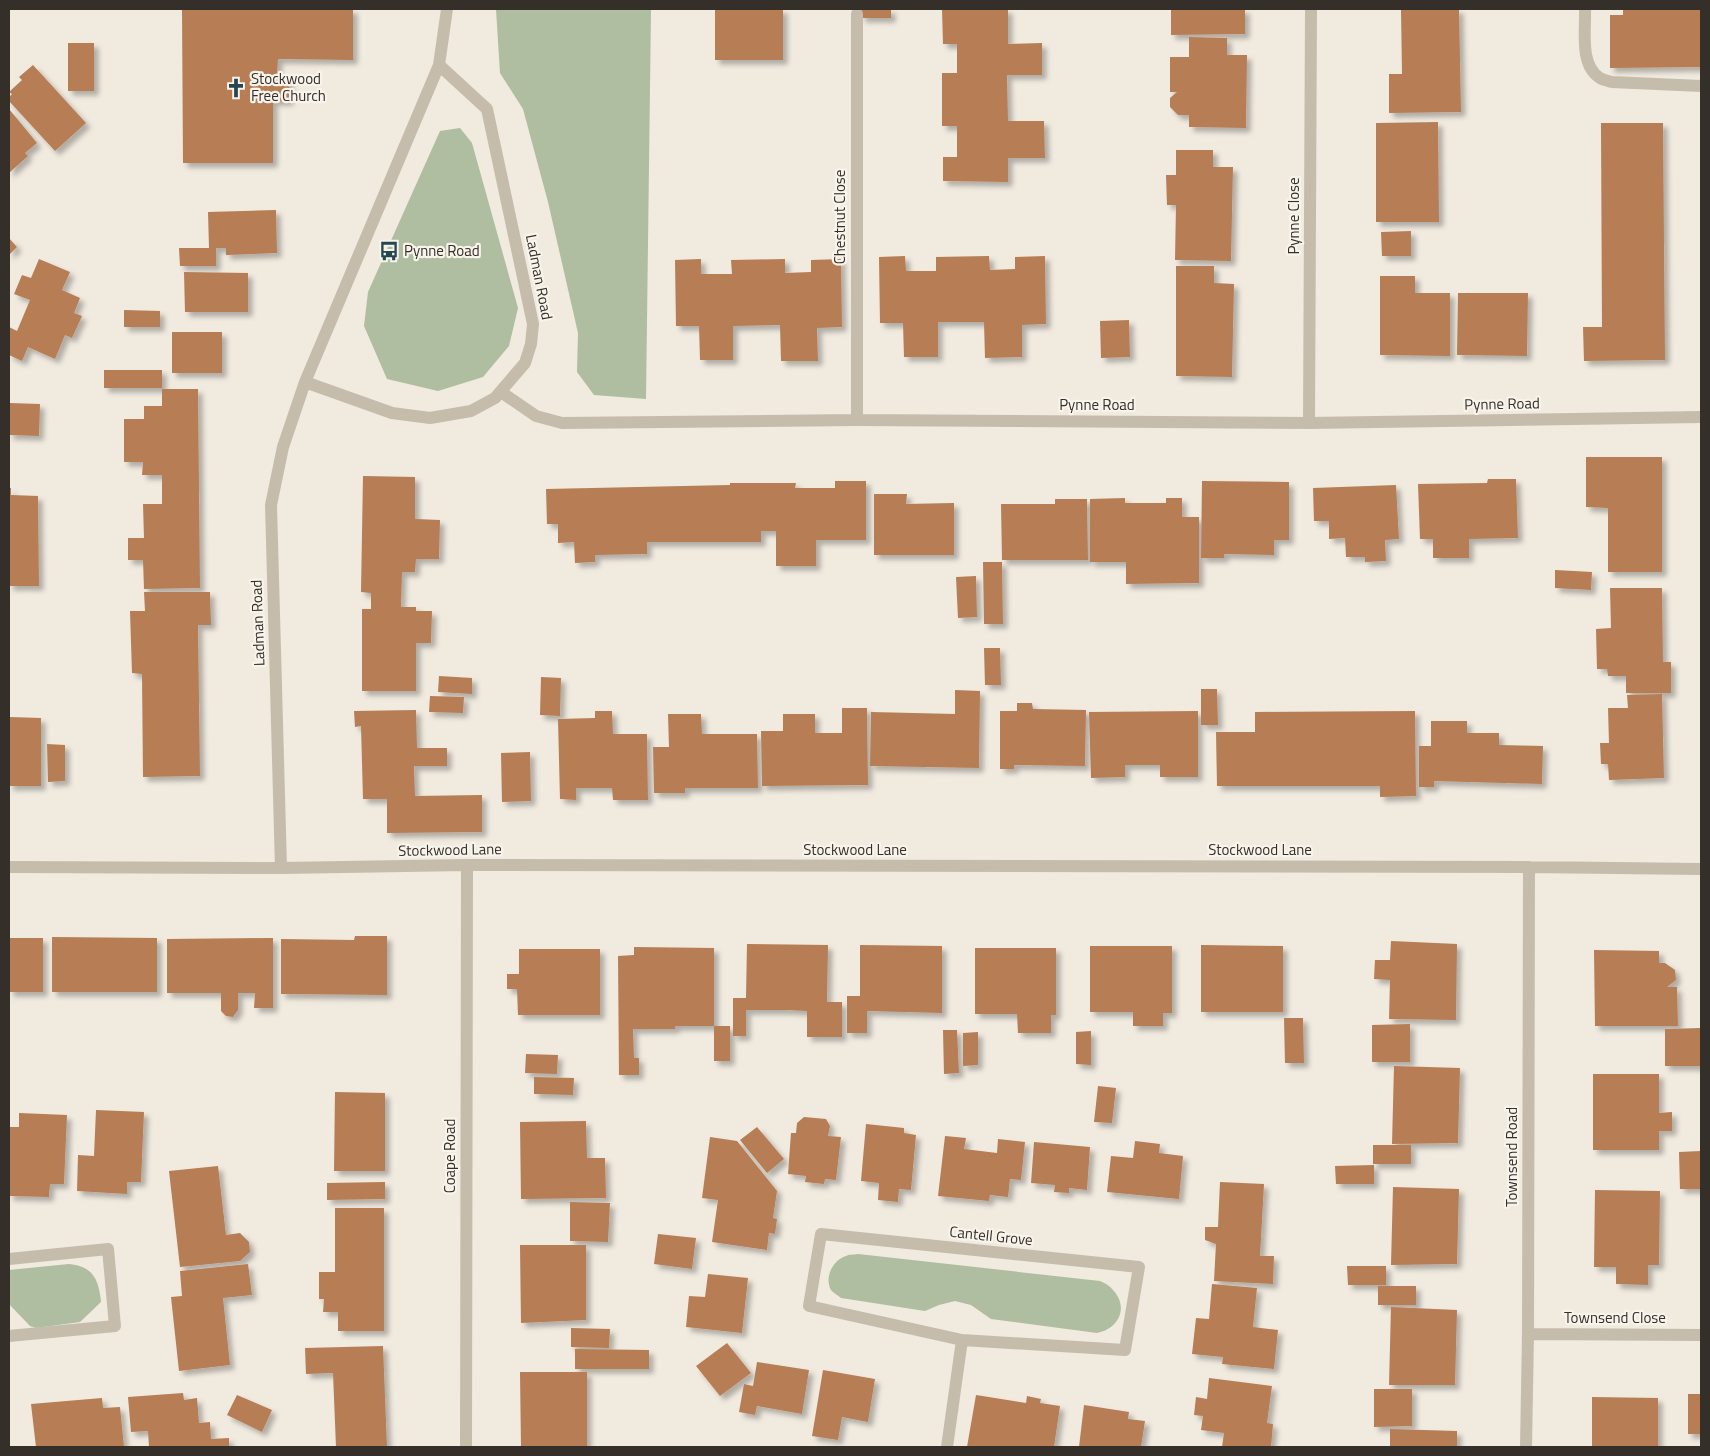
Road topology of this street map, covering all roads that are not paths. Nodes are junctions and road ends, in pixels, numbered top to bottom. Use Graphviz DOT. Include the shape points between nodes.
graph roads {
  1 [pos="447,9"];
  2 [pos="1311,9"];
  3 [pos="1585,9"];
  4 [pos="857,14"];
  5 [pos="439,65"];
  6 [pos="1701,86"];
  7 [pos="305,382"];
  8 [pos="501,392"];
  9 [pos="1701,417"];
  10 [pos="857,420"];
  11 [pos="1308,423"];
  12 [pos="467,865"];
  13 [pos="9,867"];
  14 [pos="1529,867"];
  15 [pos="281,868"];
  16 [pos="1701,869"];
  17 [pos="9,1258"];
  18 [pos="1528,1334"];
  19 [pos="1701,1335"];
  20 [pos="9,1336"];
  21 [pos="962,1340"];
  22 [pos="466,1447"];
  23 [pos="946,1447"];
  24 [pos="1526,1447"];
  1 -- 5 [label="street, Ladman Road"];
  2 -- 11 [label="street, Pynne Close"];
  3 -- 6 [label="street" via="1586,56 1590,67 1600,78 1612,82"];
  4 -- 10 [label="street, Chestnut Close"];
  5 -- 7 [label="street, Ladman Road"];
  5 -- 8 [label="street, Ladman Road" via="487,109 533,324 525,363"];
  7 -- 8 [label="street, Ladman Road" via="392,413 430,418 471,411"];
  7 -- 15 [label="street, Ladman Road" via="283,447 271,505"];
  8 -- 10 [label="street, Pynne Road" via="536,416 562,423"];
  9 -- 11 [label="street, Pynne Road"];
  10 -- 11 [label="street, Pynne Road"];
  12 -- 14 [label="street, Stockwood Lane"];
  12 -- 15 [label="street, Stockwood Lane"];
  12 -- 22 [label="street, Coape Road"];
  13 -- 15 [label="street, Stockwood Lane"];
  14 -- 16 [label="street, Stockwood Lane"];
  14 -- 18 [label="street, Townsend Road"];
  17 -- 20 [label="street" via="108,1249 115,1326"];
  18 -- 19 [label="street, Townsend Close"];
  18 -- 24 [label="street, Townsend Road"];
  21 -- 21 [label="street, Cantell Grove" via="809,1306 821,1234 1139,1267 1125,1350"];
  21 -- 23 [label="street"];
}
